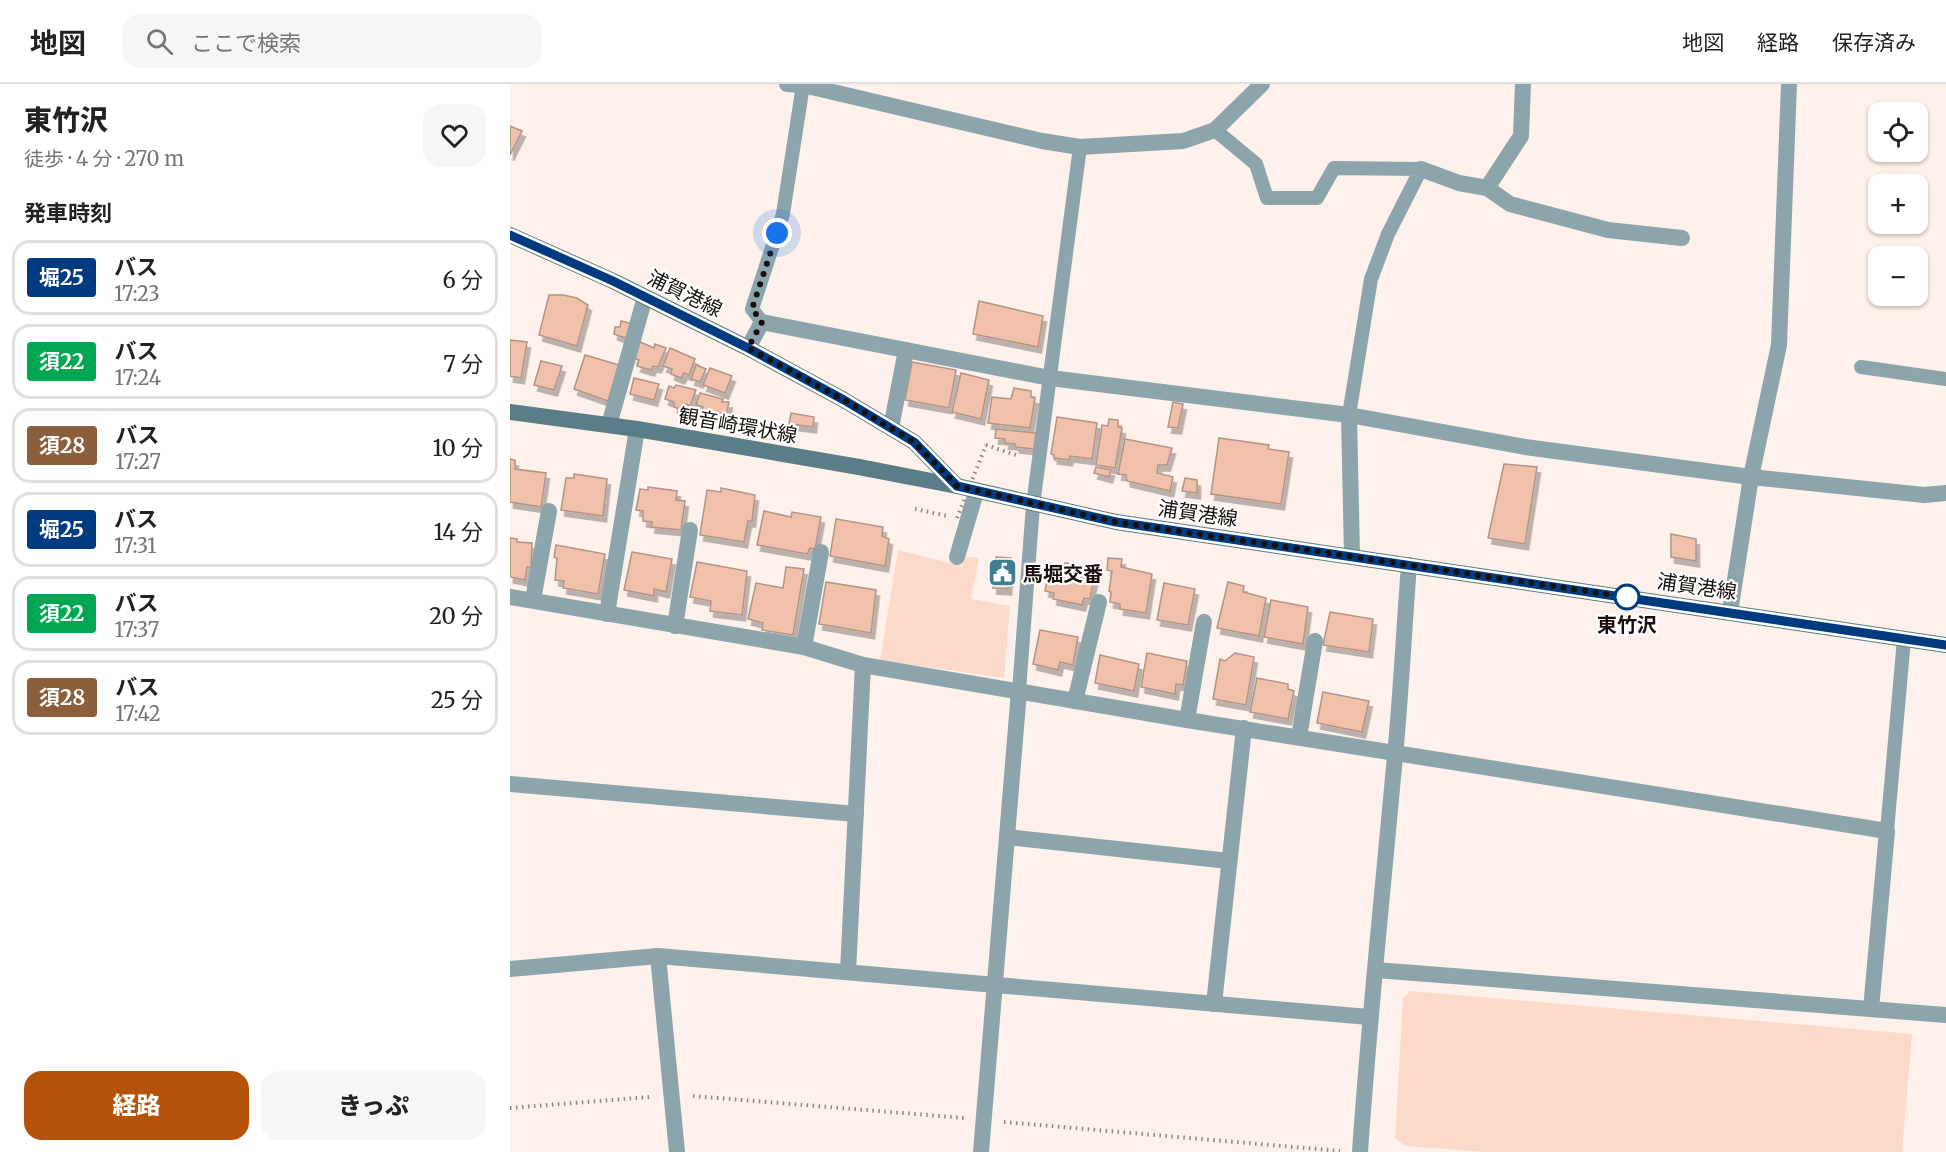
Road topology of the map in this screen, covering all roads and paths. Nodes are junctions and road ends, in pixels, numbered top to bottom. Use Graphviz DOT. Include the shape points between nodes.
graph roads {
  1 [pos="787,84"];
  2 [pos="803,84"];
  3 [pos="1262,84"];
  4 [pos="1523,84"];
  5 [pos="1789,84"];
  6 [pos="1215,130"];
  7 [pos="1080,147"];
  8 [pos="1421,169"];
  9 [pos="1487,188"];
  10 [pos="510,235"];
  11 [pos="1682,238"];
  12 [pos="645,297"];
  13 [pos="762,322"];
  14 [pos="748,348"];
  15 [pos="906,350"];
  16 [pos="1862,368"];
  17 [pos="1050,378"];
  18 [pos="1946,379"];
  19 [pos="510,412"];
  20 [pos="1349,415"];
  21 [pos="609,425"];
  22 [pos="891,428"];
  23 [pos="637,429"];
  24 [pos="1022,457"];
  25 [pos="1751,477"];
  26 [pos="957,486"];
  27 [pos="976,492"];
  28 [pos="1946,493"];
  29 [pos="1033,505"];
  30 [pos="915,509"];
  31 [pos="549,511"];
  32 [pos="690,530"];
  33 [pos="820,552"];
  34 [pos="1352,556"];
  35 [pos="957,557"];
  36 [pos="1409,565"];
  37 [pos="510,597"];
  38 [pos="533,600"];
  39 [pos="1099,602"];
  40 [pos="1730,612"];
  41 [pos="607,614"];
  42 [pos="1204,622"];
  43 [pos="675,626"];
  44 [pos="1904,639"];
  45 [pos="1315,641"];
  46 [pos="1946,645"];
  47 [pos="804,647"];
  48 [pos="863,665"];
  49 [pos="1019,692"];
  50 [pos="1075,701"];
  51 [pos="1186,720"];
  52 [pos="1244,728"];
  53 [pos="1299,737"];
  54 [pos="1395,753"];
  55 [pos="510,784"];
  56 [pos="856,814"];
  57 [pos="1887,831"];
  58 [pos="1006,837"];
  59 [pos="1229,861"];
  60 [pos="658,956"];
  61 [pos="510,969"];
  62 [pos="1376,970"];
  63 [pos="848,972"];
  64 [pos="994,985"];
  65 [pos="1214,1004"];
  66 [pos="1871,1009"];
  67 [pos="1946,1015"];
  68 [pos="1370,1017"];
  69 [pos="672,1095"];
  70 [pos="510,1108"];
  71 [pos="984,1120"];
  72 [pos="1352,1151"];
  73 [pos="677,1152"];
  74 [pos="981,1152"];
  1 -- 2 [label="street"];
  2 -- 7 [label="street"];
  2 -- 13 [label="lane" via="783,214 752,309"];
  3 -- 6 [label="street"];
  4 -- 9 [label="street" via="1521,136"];
  5 -- 25 [label="street" via="1779,345"];
  6 -- 7 [label="street" via="1183,141"];
  6 -- 8 [label="lane" via="1256,164 1267,198 1317,198 1334,168"];
  7 -- 17 [label="lane"];
  8 -- 9 [label="street"];
  8 -- 20 [label="lane" via="1388,234 1371,279"];
  9 -- 11 [label="street" via="1510,204 1608,230"];
  10 -- 12 [label="main road, 浦賀港線"];
  12 -- 14 [label="main road, 浦賀港線"];
  12 -- 21 [label="street"];
  13 -- 14 [label="street"];
  13 -- 15 [label="street"];
  14 -- 22 [label="main road, 浦賀港線"];
  15 -- 17 [label="street"];
  15 -- 22 [label="street"];
  16 -- 18 [label="lane"];
  17 -- 20 [label="street"];
  17 -- 29 [label="lane"];
  19 -- 21 [label="main road, 観音崎環状線"];
  20 -- 25 [label="street" via="1525,447"];
  20 -- 34 [label="street"];
  21 -- 23 [label="main road, 観音崎環状線"];
  22 -- 26 [label="main road, 浦賀港線" via="914,442"];
  23 -- 26 [label="main road, 観音崎環状線"];
  23 -- 41 [label="street"];
  24 -- 30 [label="path, bridge" via="986,445 957,518"];
  25 -- 28 [label="street" via="1924,495"];
  25 -- 40 [label="street"];
  26 -- 27 [label="main road, 浦賀港線"];
  27 -- 29 [label="main road, 浦賀港線"];
  27 -- 35 [label="street"];
  29 -- 34 [label="main road, 浦賀港線" via="1116,522"];
  29 -- 49 [label="lane"];
  31 -- 38 [label="street"];
  32 -- 43 [label="street"];
  33 -- 47 [label="street"];
  34 -- 36 [label="main road, 浦賀港線"];
  36 -- 40 [label="main road, 浦賀港線"];
  36 -- 54 [label="street"];
  37 -- 38 [label="street"];
  38 -- 41 [label="street"];
  39 -- 50 [label="street"];
  40 -- 44 [label="main road, 浦賀港線"];
  41 -- 43 [label="street"];
  42 -- 51 [label="street"];
  43 -- 47 [label="street"];
  44 -- 46 [label="main road, 浦賀港線"];
  44 -- 57 [label="lane"];
  45 -- 53 [label="street"];
  47 -- 48 [label="street"];
  48 -- 49 [label="street"];
  48 -- 56 [label="street"];
  49 -- 50 [label="street"];
  49 -- 58 [label="street"];
  50 -- 51 [label="street"];
  51 -- 52 [label="street"];
  52 -- 53 [label="street"];
  52 -- 59 [label="street"];
  53 -- 54 [label="street"];
  54 -- 57 [label="street"];
  54 -- 62 [label="street"];
  55 -- 56 [label="street"];
  56 -- 63 [label="street"];
  57 -- 66 [label="street"];
  58 -- 59 [label="street"];
  58 -- 64 [label="street"];
  59 -- 65 [label="street"];
  60 -- 61 [label="street"];
  60 -- 63 [label="street"];
  60 -- 69 [label="street"];
  62 -- 66 [label="street"];
  62 -- 68 [label="street"];
  63 -- 64 [label="street"];
  64 -- 65 [label="street"];
  64 -- 71 [label="street"];
  65 -- 68 [label="street"];
  66 -- 67 [label="street"];
  68 -- 72 [label="street"];
  69 -- 70 [label="path"];
  69 -- 71 [label="path"];
  69 -- 73 [label="street"];
  71 -- 72 [label="path"];
  71 -- 74 [label="street"];
}
